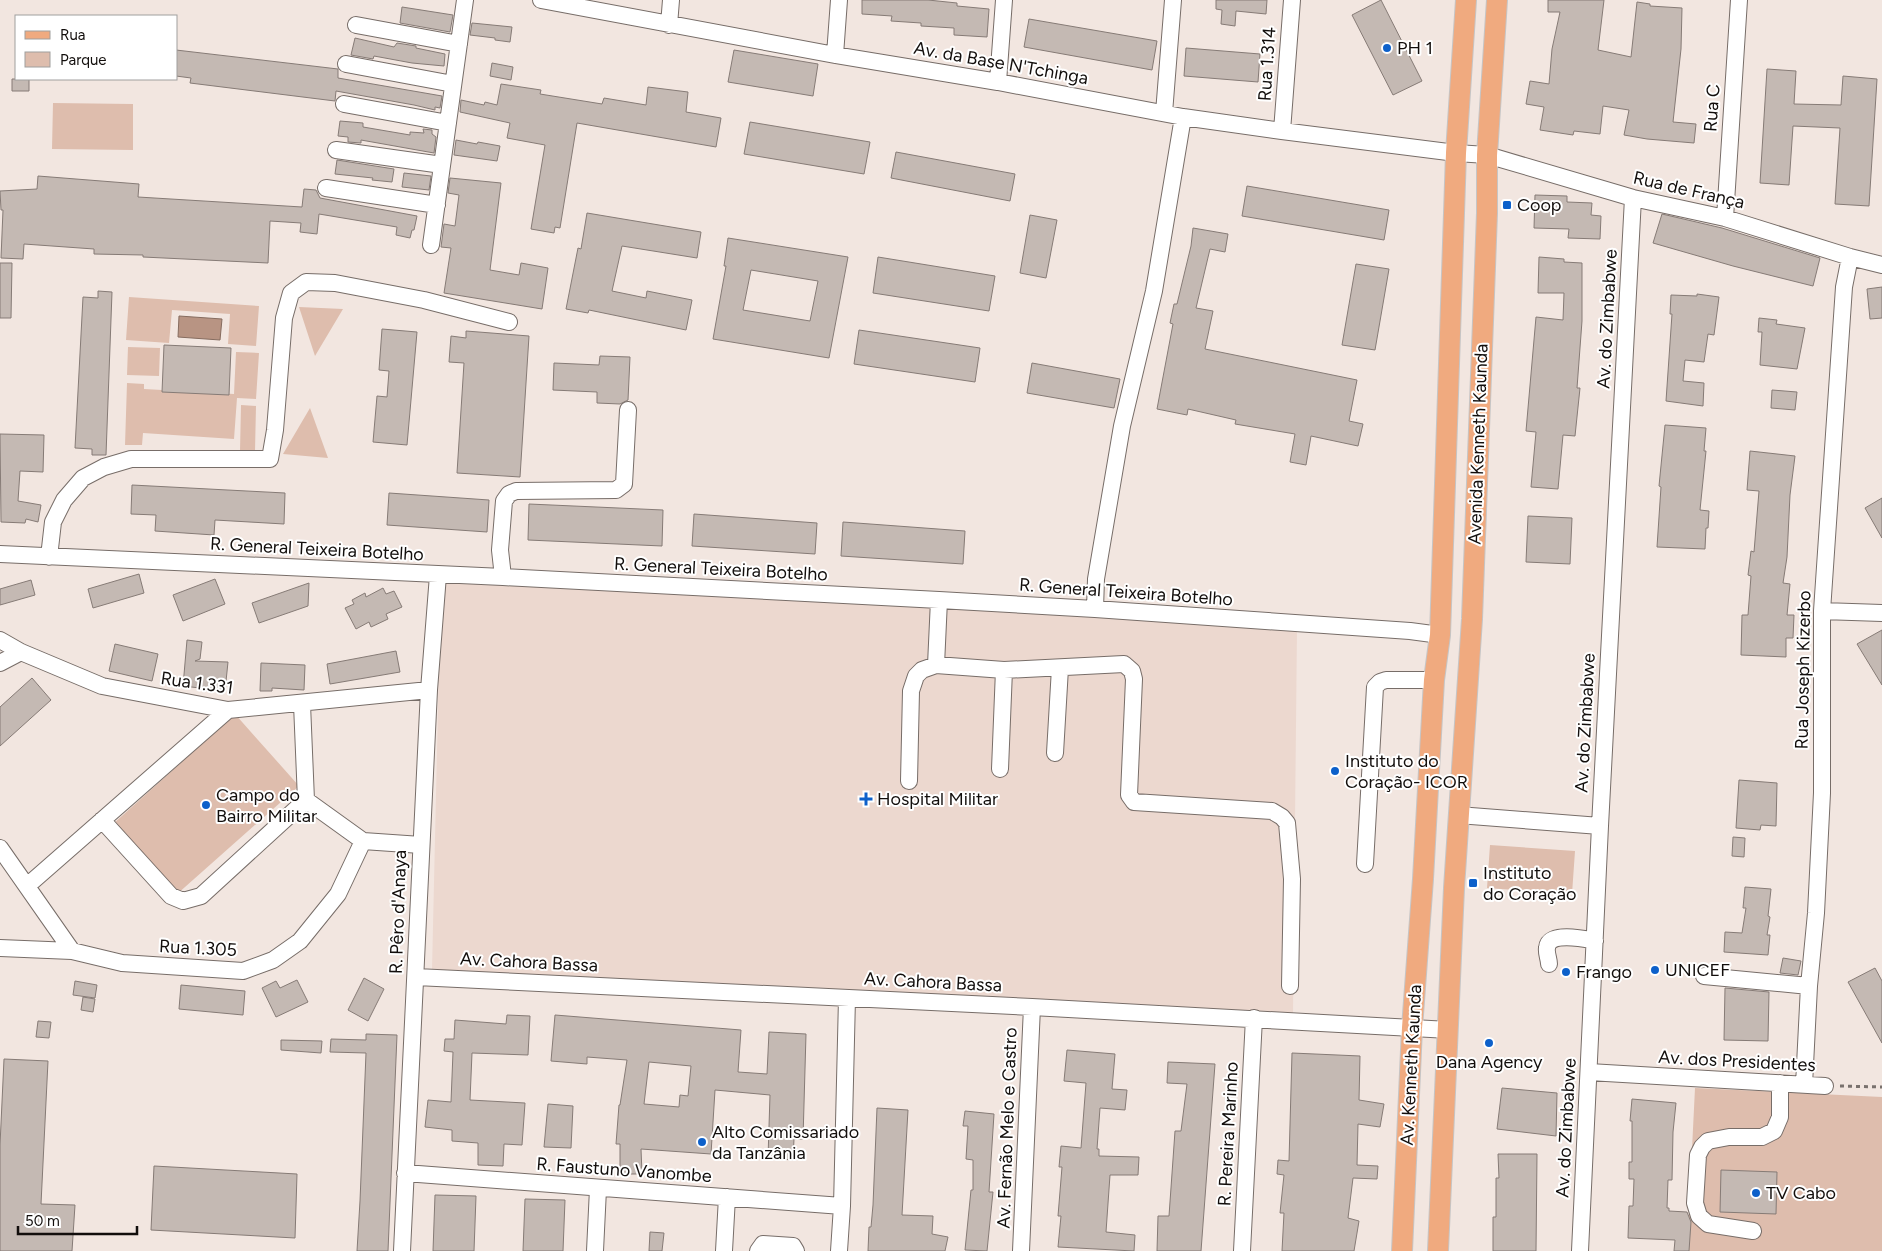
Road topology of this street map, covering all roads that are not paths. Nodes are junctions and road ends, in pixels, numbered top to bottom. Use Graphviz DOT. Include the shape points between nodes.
graph roads {
  1 [pos="465,0"];
  2 [pos="541,0"];
  3 [pos="671,0"];
  4 [pos="839,0"];
  5 [pos="1004,0"];
  6 [pos="1173,0"];
  7 [pos="1292,0"];
  8 [pos="1466,0"];
  9 [pos="1497,0"];
  10 [pos="1739,0"];
  11 [pos="356,25"];
  12 [pos="669,25"];
  13 [pos="459,44"];
  14 [pos="835,55"];
  15 [pos="346,64"];
  16 [pos="998,82"];
  17 [pos="453,84"];
  18 [pos="344,104"];
  19 [pos="1164,113"];
  20 [pos="1183,117"];
  21 [pos="448,123"];
  22 [pos="1282,131"];
  23 [pos="336,150"];
  24 [pos="1456,153"];
  25 [pos="1487,155"];
  26 [pos="442,164"];
  27 [pos="326,188"];
  28 [pos="1633,198"];
  29 [pos="436,206"];
  30 [pos="1725,218"];
  31 [pos="431,244"];
  32 [pos="1850,257"];
  33 [pos="1882,265"];
  34 [pos="509,322"];
  35 [pos="628,410"];
  36 [pos="0,554"];
  37 [pos="49,557"];
  38 [pos="438,575"];
  39 [pos="503,577"];
  40 [pos="939,600"];
  41 [pos="1095,609"];
  42 [pos="1822,611"];
  43 [pos="1882,613"];
  44 [pos="1440,635"];
  45 [pos="0,640"];
  46 [pos="20,652"];
  47 [pos="0,663"];
  48 [pos="936,665"];
  49 [pos="1060,668"];
  50 [pos="1004,670"];
  51 [pos="1434,680"];
  52 [pos="429,690"];
  53 [pos="302,704"];
  54 [pos="228,710"];
  55 [pos="1055,754"];
  56 [pos="1000,769"];
  57 [pos="909,781"];
  58 [pos="306,800"];
  59 [pos="1458,815"];
  60 [pos="102,820"];
  61 [pos="1600,826"];
  62 [pos="363,841"];
  63 [pos="420,845"];
  64 [pos="0,848"];
  65 [pos="1365,864"];
  66 [pos="1423,879"];
  67 [pos="27,886"];
  68 [pos="1454,888"];
  69 [pos="1595,941"];
  70 [pos="0,948"];
  71 [pos="72,950"];
  72 [pos="1550,964"];
  73 [pos="1704,976"];
  74 [pos="416,977"];
  75 [pos="1290,986"];
  76 [pos="1809,986"];
  77 [pos="847,998"];
  78 [pos="1032,1007"];
  79 [pos="1254,1018"];
  80 [pos="1412,1028"];
  81 [pos="1449,1030"];
  82 [pos="1589,1072"];
  83 [pos="1780,1083"];
  84 [pos="1804,1085"];
  85 [pos="1826,1086"];
  86 [pos="404,1173"];
  87 [pos="598,1189"];
  88 [pos="727,1197"];
  89 [pos="842,1206"];
  90 [pos="1753,1231"];
  91 [pos="402,1251"];
  92 [pos="595,1251"];
  93 [pos="724,1251"];
  94 [pos="758,1251"];
  95 [pos="796,1251"];
  96 [pos="839,1251"];
  97 [pos="1021,1251"];
  98 [pos="1242,1251"];
  99 [pos="1402,1251"];
  100 [pos="1438,1251"];
  101 [pos="1580,1251"];
  1 -- 13 [label="street"];
  2 -- 12 [label="street, Av. da Base N'Tchinga"];
  3 -- 12 [label="street"];
  4 -- 14 [label="street"];
  5 -- 16 [label="street"];
  6 -- 19 [label="street"];
  7 -- 22 [label="street, Rua 1.314"];
  8 -- 24 [label="main road, Avenida Kenneth Kaunda"];
  9 -- 25 [label="main road, Avenida Kenneth Kaunda"];
  10 -- 30 [label="street, Rua C"];
  11 -- 13 [label="street"];
  12 -- 14 [label="street, Av. da Base N'Tchinga"];
  13 -- 17 [label="street"];
  14 -- 16 [label="street, Av. da Base N'Tchinga"];
  15 -- 17 [label="street"];
  16 -- 19 [label="street, Av. da Base N'Tchinga"];
  17 -- 21 [label="street"];
  18 -- 21 [label="street"];
  19 -- 20 [label="street, Av. da Base N'Tchinga"];
  20 -- 22 [label="street, Av. da Base N'Tchinga"];
  20 -- 41 [label="street" via="1154,291 1122,426 1096,579"];
  21 -- 26 [label="street"];
  22 -- 24 [label="street, Av. da Base N'Tchinga"];
  23 -- 26 [label="street"];
  24 -- 25 [label="street, Rua de França"];
  24 -- 44 [label="main road, Avenida Kenneth Kaunda"];
  25 -- 28 [label="street, Rua de França"];
  25 -- 59 [label="main road, Avenida Kenneth Kaunda" via="1472,619"];
  26 -- 29 [label="street"];
  27 -- 29 [label="street"];
  28 -- 30 [label="street, Rua de França"];
  28 -- 61 [label="street, Av. do Zimbabwe"];
  29 -- 31 [label="street"];
  30 -- 32 [label="street, Rua de França"];
  32 -- 33 [label="street, Rua de França"];
  32 -- 42 [label="street, Rua Joseph Kizerbo" via="1844,287"];
  34 -- 37 [label="street" via="424,300 335,283 306,282 291,293 284,318 270,458 131,459 104,468 83,478 64,500 53,522"];
  35 -- 39 [label="street" via="624,484 620,488 516,491 509,494 504,501 500,550"];
  36 -- 37 [label="street, R. General Teixeira Botelho"];
  37 -- 38 [label="street, R. General Teixeira Botelho"];
  38 -- 39 [label="street, R. General Teixeira Botelho"];
  38 -- 52 [label="street, R. Pêro d'Anaya"];
  39 -- 40 [label="street, R. General Teixeira Botelho"];
  40 -- 41 [label="street, R. General Teixeira Botelho"];
  40 -- 48 [label="street"];
  41 -- 44 [label="street, R. General Teixeira Botelho"];
  42 -- 43 [label="street"];
  42 -- 76 [label="street, Rua Joseph Kizerbo" via="1822,793"];
  44 -- 51 [label="main road, Avenida Kenneth Kaunda"];
  45 -- 46 [label="street, Rua 1.331"];
  46 -- 47 [label="street"];
  46 -- 54 [label="street, Rua 1.331" via="102,686"];
  48 -- 50 [label="street"];
  48 -- 57 [label="street" via="916,676 911,691"];
  49 -- 50 [label="street"];
  49 -- 55 [label="street"];
  49 -- 75 [label="street" via="1124,664 1132,671 1129,795 1134,802 1272,811 1287,823 1292,879"];
  50 -- 56 [label="street"];
  51 -- 65 [label="street" via="1386,680 1375,687"];
  51 -- 66 [label="main road, Avenida Kenneth Kaunda"];
  52 -- 53 [label="street, Rua 1.331"];
  52 -- 63 [label="street, R. Pêro d'Anaya"];
  53 -- 54 [label="street, Rua 1.331"];
  53 -- 58 [label="street"];
  54 -- 60 [label="street"];
  58 -- 60 [label="street" via="201,896 183,901 171,896"];
  58 -- 62 [label="street"];
  59 -- 61 [label="street"];
  59 -- 68 [label="main road, Avenida Kenneth Kaunda"];
  60 -- 67 [label="street"];
  61 -- 69 [label="street, Av. do Zimbabwe"];
  62 -- 63 [label="street"];
  62 -- 71 [label="street, Rua 1.305" via="338,894 300,941 272,960 243,971 122,963"];
  63 -- 74 [label="street, R. Pêro d'Anaya"];
  64 -- 67 [label="street"];
  66 -- 80 [label="main road, Av. Kenneth Kaunda"];
  67 -- 71 [label="street"];
  68 -- 81 [label="main road, Av. Kenneth Kaunda"];
  69 -- 72 [label="street" via="1572,937 1549,941 1546,946"];
  69 -- 82 [label="street, Av. do Zimbabwe"];
  70 -- 71 [label="street, Rua 1.305"];
  73 -- 76 [label="street"];
  74 -- 77 [label="street, Av. Cahora Bassa"];
  74 -- 86 [label="street, R. Pêro d'Anaya"];
  76 -- 84 [label="street, Rua Joseph Kizerbo"];
  77 -- 78 [label="street, Av. Cahora Bassa"];
  77 -- 89 [label="street"];
  78 -- 79 [label="street, Av. Cahora Bassa"];
  78 -- 97 [label="street, Av. Fernão Melo e Castro"];
  79 -- 80 [label="street, Av. Cahora Bassa"];
  79 -- 98 [label="street, R. Pereira Marinho"];
  80 -- 81 [label="street, Av. Cahora Bassa"];
  80 -- 99 [label="main road, Av. Kenneth Kaunda"];
  81 -- 100 [label="main road, Av. Kenneth Kaunda"];
  82 -- 83 [label="street, Av. dos Presidentes"];
  82 -- 101 [label="street, Av. do Zimbabwe"];
  83 -- 84 [label="street, Av. dos Presidentes"];
  83 -- 90 [label="street" via="1780,1117 1774,1131 1762,1137 1708,1141 1698,1154 1695,1203 1699,1216 1708,1224"];
  84 -- 85 [label="street, Av. dos Presidentes"];
  86 -- 87 [label="street, R. Faustuno Vanombe"];
  86 -- 91 [label="street, R. Pêro d'Anaya"];
  87 -- 88 [label="street, R. Faustuno Vanombe"];
  87 -- 92 [label="street"];
  88 -- 89 [label="street, R. Faustuno Vanombe"];
  88 -- 93 [label="street"];
  89 -- 96 [label="street"];
  94 -- 95 [label="street" via="763,1244 793,1246"];
}
